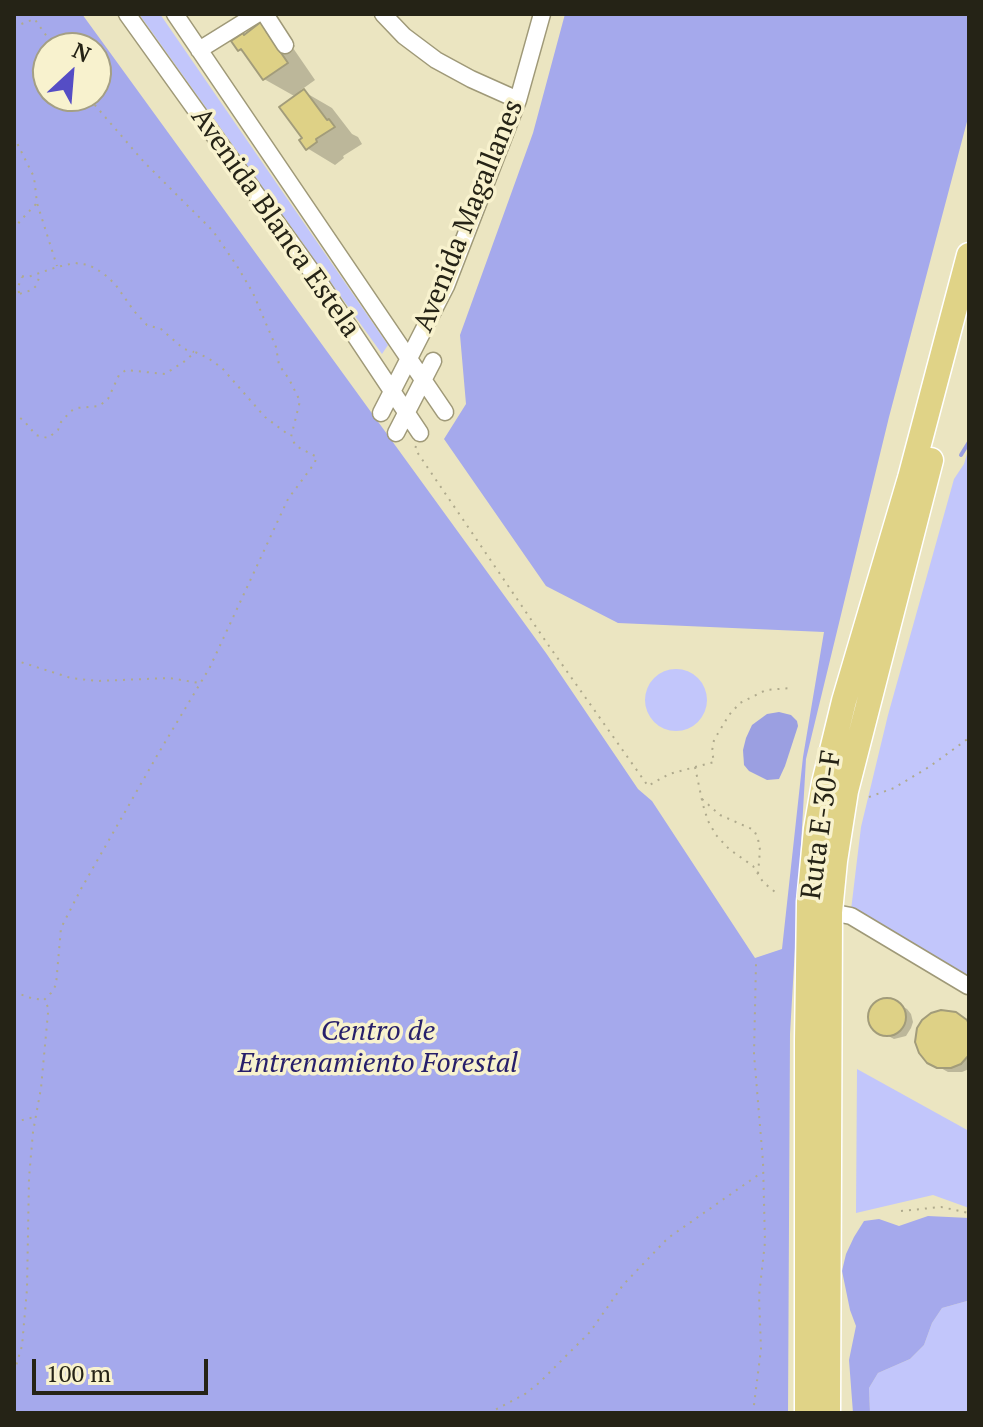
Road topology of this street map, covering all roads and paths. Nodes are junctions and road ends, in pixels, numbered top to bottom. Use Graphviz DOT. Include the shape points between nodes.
graph roads {
  1 [pos="31,14"];
  2 [pos="127,14"];
  3 [pos="257,14"];
  4 [pos="265,14"];
  5 [pos="383,14"];
  6 [pos="542,14"];
  7 [pos="183,17"];
  8 [pos="34,19"];
  9 [pos="14,26"];
  10 [pos="43,32"];
  11 [pos="285,45"];
  12 [pos="199,50"];
  13 [pos="518,100"];
  14 [pos="101,112"];
  15 [pos="14,137"];
  16 [pos="22,154"];
  17 [pos="14,158"];
  18 [pos="37,203"];
  19 [pos="14,230"];
  20 [pos="969,255"];
  21 [pos="57,267"];
  22 [pos="38,274"];
  23 [pos="14,275"];
  24 [pos="22,277"];
  25 [pos="19,294"];
  26 [pos="14,299"];
  27 [pos="969,319"];
  28 [pos="195,352"];
  29 [pos="408,360"];
  30 [pos="433,361"];
  31 [pos="423,381"];
  32 [pos="392,391"];
  33 [pos="407,412"];
  34 [pos="445,412"];
  35 [pos="14,413"];
  36 [pos="381,413"];
  37 [pos="396,433"];
  38 [pos="420,433"];
  39 [pos="291,437"];
  40 [pos="14,660"];
  41 [pos="200,683"];
  42 [pos="790,688"];
  43 [pos="968,740"];
  44 [pos="695,766"];
  45 [pos="869,797"];
  46 [pos="701,799"];
  47 [pos="758,875"];
  48 [pos="775,892"];
  49 [pos="830,912"];
  50 [pos="756,963"];
  51 [pos="968,986"];
  52 [pos="14,992"];
  53 [pos="44,1000"];
  54 [pos="35,1117"];
  55 [pos="14,1122"];
  56 [pos="764,1172"];
  57 [pos="901,1211"];
  58 [pos="969,1213"];
  59 [pos="14,1372"];
  60 [pos="489,1413"];
  61 [pos="753,1413"];
  62 [pos="807,1413"];
  63 [pos="828,1413"];
  1 -- 8 [label="path"];
  2 -- 32 [label="street, Avenida Blanca Estela"];
  3 -- 12 [label="street"];
  4 -- 11 [label="street"];
  5 -- 13 [label="street" via="436,60"];
  6 -- 13 [label="street, Avenida Magallanes"];
  7 -- 12 [label="street, Avenida Blanca Estela"];
  8 -- 9 [label="path"];
  8 -- 10 [label="path"];
  12 -- 29 [label="street, Avenida Blanca Estela"];
  13 -- 29 [label="street, Avenida Magallanes" via="446,286"];
  14 -- 39 [label="path" via="213,231 253,293 279,365 300,401"];
  15 -- 16 [label="path"];
  16 -- 17 [label="path"];
  16 -- 18 [label="path" via="34,177"];
  18 -- 19 [label="path"];
  18 -- 21 [label="path"];
  20 -- 62 [label="highway, Ruta E-30-F" via="844,701 816,829 808,963"];
  21 -- 22 [label="path"];
  21 -- 28 [label="path" via="75,263 103,273 147,325"];
  22 -- 24 [label="path"];
  22 -- 25 [label="path" via="36,286"];
  23 -- 24 [label="path"];
  24 -- 25 [label="path"];
  25 -- 26 [label="path"];
  27 -- 49 [label="highway, Ruta E-30-F" via="846,791"];
  28 -- 35 [label="path" via="165,374 126,370 108,399 71,411 48,438 36,435"];
  28 -- 39 [label="path" via="222,368 265,417"];
  29 -- 31 [label="street, Avenida Blanca Estela"];
  29 -- 32 [label="street, Avenida Magallanes"];
  30 -- 31 [label="street, Avenida Magallanes"];
  31 -- 33 [label="street, Avenida Magallanes"];
  31 -- 34 [label="street, Avenida Blanca Estela"];
  32 -- 33 [label="street, Avenida Blanca Estela"];
  32 -- 36 [label="street, Avenida Magallanes"];
  33 -- 37 [label="street, Avenida Magallanes"];
  33 -- 38 [label="street, Avenida Blanca Estela"];
  38 -- 44 [label="path" via="415,449 648,786"];
  39 -- 41 [label="path" via="296,446 317,457 288,499"];
  40 -- 41 [label="path" via="71,678"];
  41 -- 53 [label="path" via="61,928 56,985"];
  42 -- 44 [label="path" via="766,690 740,703 714,740 714,762"];
  43 -- 45 [label="path" via="894,788"];
  44 -- 46 [label="path"];
  46 -- 47 [label="path" via="716,835"];
  46 -- 47 [label="path" via="720,815 754,830 760,850"];
  47 -- 48 [label="path"];
  49 -- 51 [label="street" via="851,916"];
  49 -- 63 [label="highway, Ruta E-30-F"];
  50 -- 56 [label="path" via="754,1054"];
  52 -- 53 [label="path"];
  53 -- 54 [label="path" via="48,1013"];
  54 -- 55 [label="path"];
  54 -- 59 [label="path" via="27,1289"];
  56 -- 60 [label="path" via="668,1238 623,1285 590,1332 539,1383"];
  56 -- 61 [label="path" via="761,1349"];
  57 -- 58 [label="path" via="941,1207"];
}
